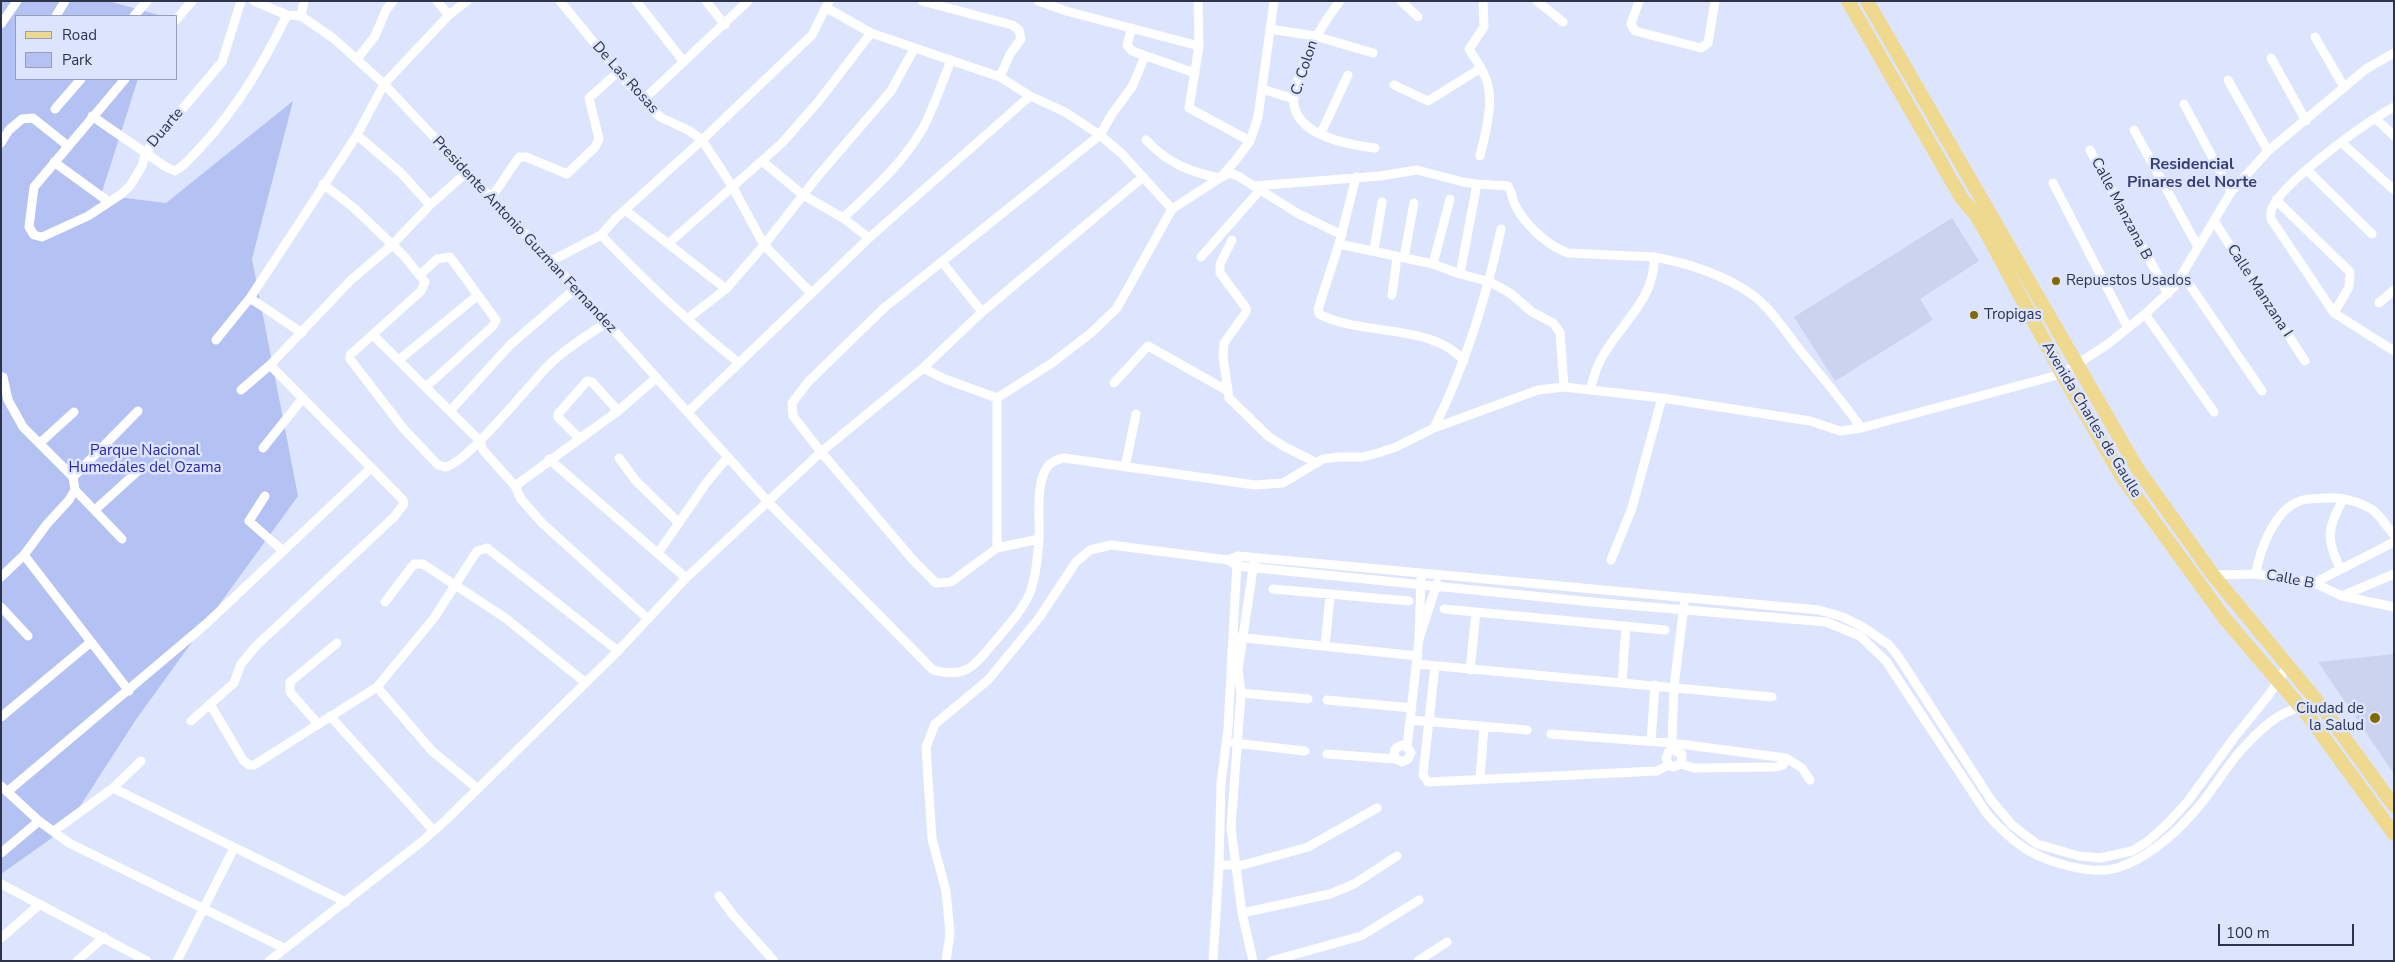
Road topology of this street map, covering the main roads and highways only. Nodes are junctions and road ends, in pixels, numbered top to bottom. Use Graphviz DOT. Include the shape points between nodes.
graph roads {
  1 [pos="1848,1"];
  2 [pos="1867,1"];
  3 [pos="2138,468"];
  4 [pos="2122,477"];
  5 [pos="2394,806"];
  6 [pos="2394,834"];
  1 -- 4 [label="main road, Avenida Charles de Gaulle" via="1962,199 1987,234"];
  2 -- 3 [label="main road, Avenida Charles de Gaulle"];
  3 -- 4 [label="main road"];
  3 -- 5 [label="main road, Avenida Charles de Gaulle" via="2213,575 2315,698"];
  4 -- 6 [label="main road, Avenida Charles de Gaulle" via="2226,619 2302,708"];
}
